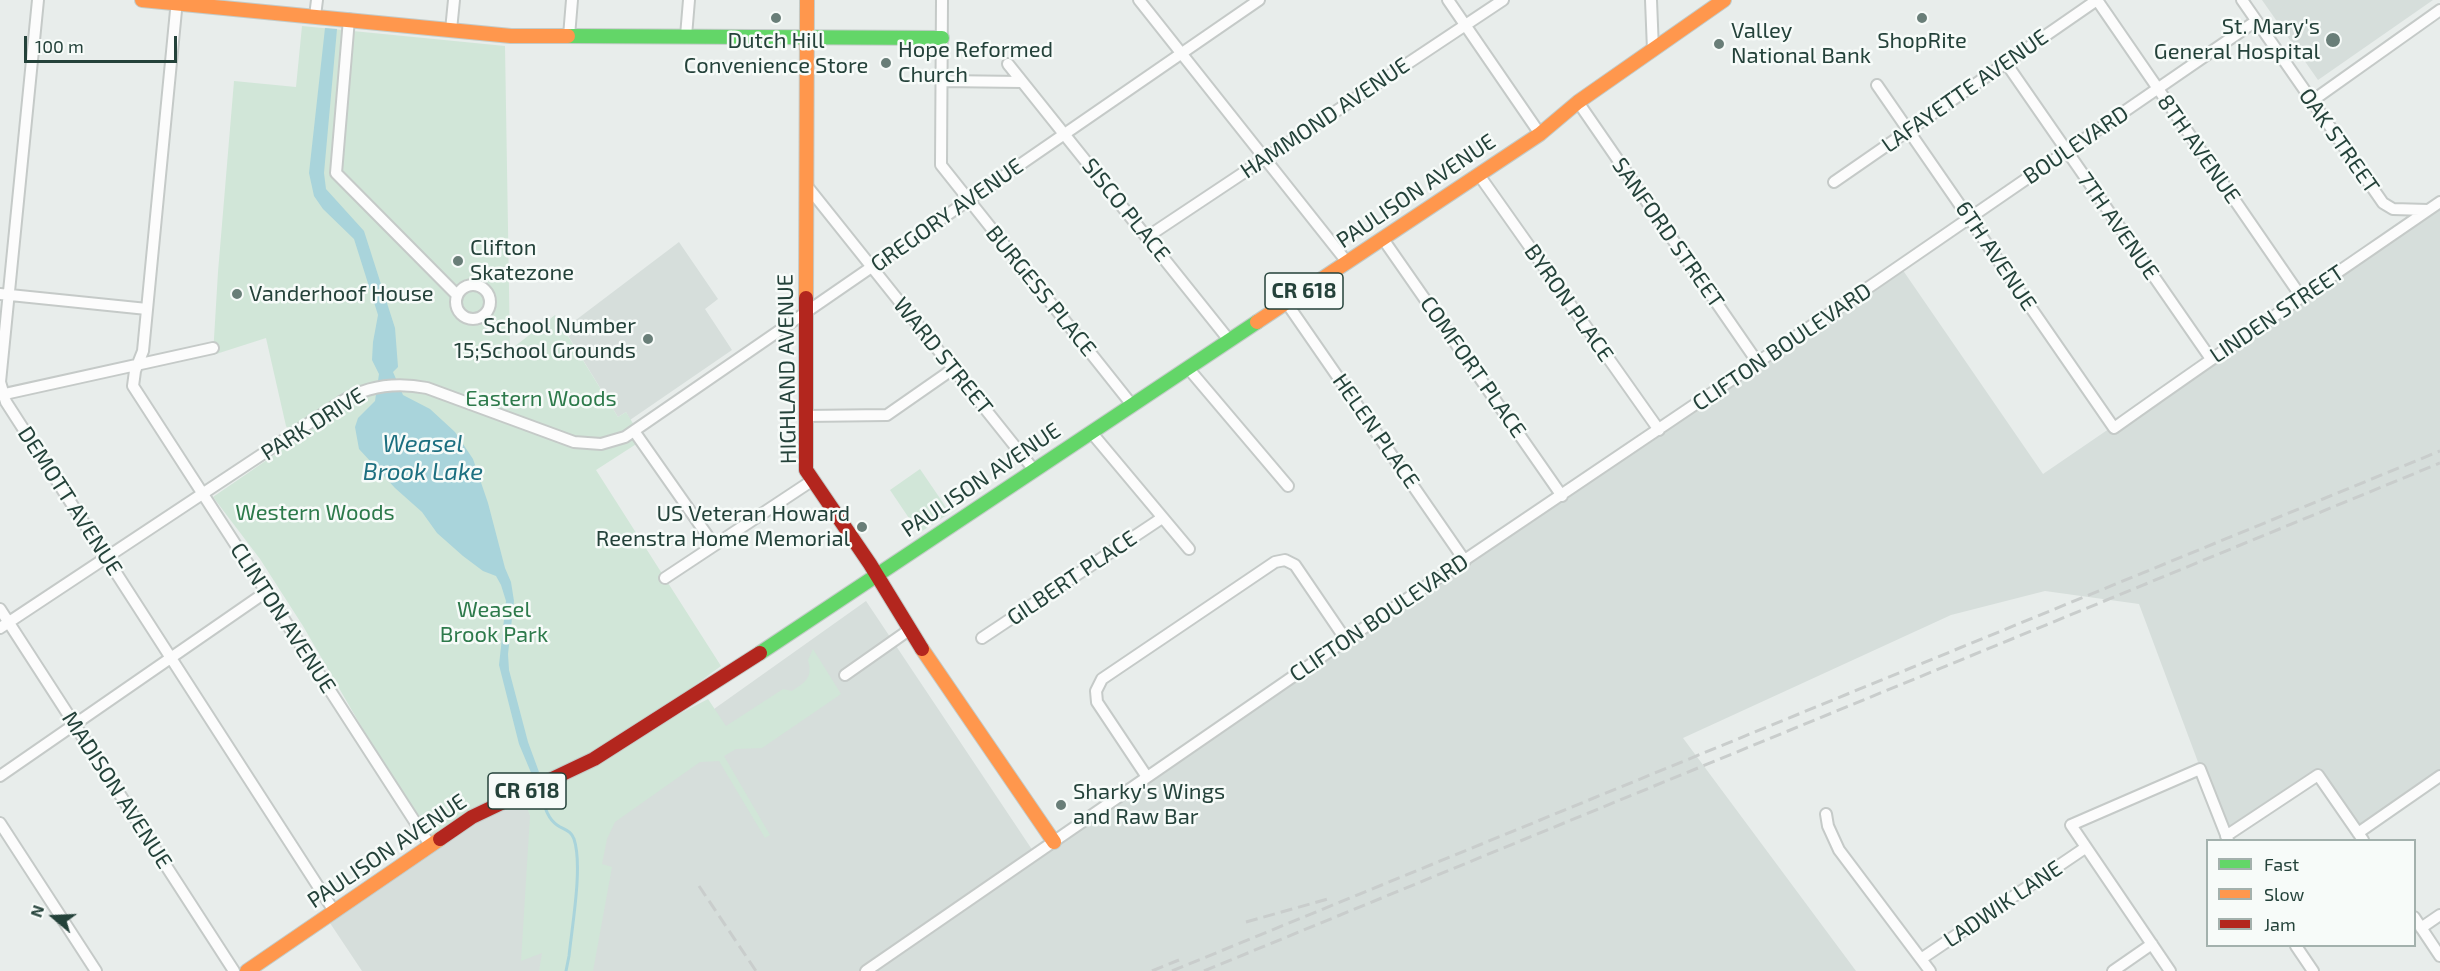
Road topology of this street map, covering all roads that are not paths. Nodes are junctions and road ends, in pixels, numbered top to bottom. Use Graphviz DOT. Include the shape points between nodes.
graph roads {
  1 [pos="38,0"];
  2 [pos="142,0"];
  3 [pos="317,0"];
  4 [pos="454,0"];
  5 [pos="572,0"];
  6 [pos="689,0"];
  7 [pos="807,0"];
  8 [pos="942,0"];
  9 [pos="1139,0"];
  10 [pos="1259,0"];
  11 [pos="1448,0"];
  12 [pos="1503,0"];
  13 [pos="1651,0"];
  14 [pos="1725,0"];
  15 [pos="2097,0"];
  16 [pos="2242,0"];
  17 [pos="177,2"];
  18 [pos="2440,10"];
  19 [pos="315,16"];
  20 [pos="350,19"];
  21 [pos="2256,21"];
  22 [pos="1465,25"];
  23 [pos="451,30"];
  24 [pos="569,36"];
  25 [pos="686,36"];
  26 [pos="806,37"];
  27 [pos="942,38"];
  28 [pos="1653,50"];
  29 [pos="1182,55"];
  30 [pos="2006,63"];
  31 [pos="1008,64"];
  32 [pos="942,81"];
  33 [pos="1022,82"];
  34 [pos="1878,85"];
  35 [pos="2158,89"];
  36 [pos="2312,101"];
  37 [pos="1578,102"];
  38 [pos="1909,130"];
  39 [pos="1064,134"];
  40 [pos="1540,134"];
  41 [pos="2067,151"];
  42 [pos="1265,159"];
  43 [pos="1479,175"];
  44 [pos="1834,182"];
  45 [pos="807,186"];
  46 [pos="969,201"];
  47 [pos="2440,202"];
  48 [pos="2428,210"];
  49 [pos="2440,210"];
  50 [pos="1970,218"];
  51 [pos="1147,237"];
  52 [pos="1383,239"];
  53 [pos="1347,262"];
  54 [pos="872,267"];
  55 [pos="1896,269"];
  56 [pos="4,295"];
  57 [pos="457,295"];
  58 [pos="2302,298"];
  59 [pos="1286,303"];
  60 [pos="147,309"];
  61 [pos="806,313"];
  62 [pos="1229,340"];
  63 [pos="213,348"];
  64 [pos="2211,359"];
  65 [pos="1758,363"];
  66 [pos="138,365"];
  67 [pos="1188,368"];
  68 [pos="953,369"];
  69 [pos="2,394"];
  70 [pos="1132,405"];
  71 [pos="806,416"];
  72 [pos="2114,428"];
  73 [pos="1659,430"];
  74 [pos="634,431"];
  75 [pos="1091,432"];
  76 [pos="1034,470"];
  77 [pos="813,480"];
  78 [pos="1288,486"];
  79 [pos="204,493"];
  80 [pos="1562,496"];
  81 [pos="1162,518"];
  82 [pos="714,545"];
  83 [pos="1188,549"];
  84 [pos="107,558"];
  85 [pos="1465,561"];
  86 [pos="878,576"];
  87 [pos="665,578"];
  88 [pos="266,592"];
  89 [pos="0,609"];
  90 [pos="4,625"];
  91 [pos="909,630"];
  92 [pos="982,638"];
  93 [pos="1346,640"];
  94 [pos="170,659"];
  95 [pos="845,675"];
  96 [pos="75,725"];
  97 [pos="0,776"];
  98 [pos="2440,776"];
  99 [pos="1147,777"];
  100 [pos="1826,814"];
  101 [pos="0,823"];
  102 [pos="2361,837"];
  103 [pos="2227,838"];
  104 [pos="1054,843"];
  105 [pos="430,845"];
  106 [pos="2085,848"];
  107 [pos="334,911"];
  108 [pos="2440,915"];
  109 [pos="2416,919"];
  110 [pos="2421,928"];
  111 [pos="2152,944"];
  112 [pos="2297,947"];
  113 [pos="2440,956"];
  114 [pos="1921,959"];
  115 [pos="96,971"];
  116 [pos="234,971"];
  117 [pos="247,971"];
  118 [pos="866,971"];
  119 [pos="1930,971"];
  120 [pos="2113,971"];
  121 [pos="2170,971"];
  122 [pos="2313,971"];
  1 -- 56 [label="street, DEMOTT AVENUE"];
  2 -- 17 [label="main road"];
  3 -- 19 [label="street"];
  4 -- 23 [label="street"];
  5 -- 24 [label="street"];
  6 -- 25 [label="street"];
  7 -- 26 [label="main road, HIGHLAND AVENUE"];
  8 -- 27 [label="street, BURGESS PLACE"];
  9 -- 29 [label="street"];
  10 -- 29 [label="street, GREGORY AVENUE"];
  11 -- 22 [label="street"];
  12 -- 22 [label="street, HAMMOND AVENUE"];
  13 -- 28 [label="street"];
  14 -- 28 [label="main road, PAULISON AVENUE / CR 618"];
  15 -- 30 [label="street, LAFAYETTE AVENUE"];
  15 -- 35 [label="street, 8TH AVENUE"];
  16 -- 21 [label="street, OAK STREET"];
  17 -- 19 [label="main road"];
  17 -- 60 [label="street, CLINTON AVENUE"];
  18 -- 36 [label="street"];
  19 -- 20 [label="main road"];
  20 -- 23 [label="main road"];
  20 -- 57 [label="street" via="336,173"];
  21 -- 35 [label="street, BOULEVARD"];
  21 -- 36 [label="street, OAK STREET"];
  22 -- 40 [label="street"];
  22 -- 42 [label="street, HAMMOND AVENUE"];
  23 -- 24 [label="main road"];
  24 -- 25 [label="main road"];
  25 -- 26 [label="main road"];
  26 -- 27 [label="main road"];
  26 -- 45 [label="main road, HIGHLAND AVENUE"];
  27 -- 32 [label="street, BURGESS PLACE"];
  28 -- 37 [label="main road, PAULISON AVENUE / CR 618"];
  29 -- 39 [label="street, GREGORY AVENUE"];
  29 -- 42 [label="street"];
  30 -- 38 [label="street, LAFAYETTE AVENUE"];
  30 -- 41 [label="street, 7TH AVENUE"];
  31 -- 33 [label="street, SISCO PLACE"];
  32 -- 33 [label="street"];
  32 -- 46 [label="street, BURGESS PLACE" via="941,165"];
  33 -- 39 [label="street, SISCO PLACE"];
  34 -- 38 [label="street, 6TH AVENUE"];
  35 -- 41 [label="street, BOULEVARD"];
  35 -- 58 [label="street, 8TH AVENUE"];
  36 -- 48 [label="street, OAK STREET" via="2383,203 2393,209"];
  37 -- 40 [label="main road, PAULISON AVENUE / CR 618"];
  37 -- 65 [label="street, SANFORD STREET"];
  38 -- 44 [label="street, LAFAYETTE AVENUE"];
  38 -- 50 [label="street, 6TH AVENUE"];
  39 -- 46 [label="street, GREGORY AVENUE"];
  39 -- 51 [label="street, SISCO PLACE"];
  40 -- 43 [label="main road, PAULISON AVENUE / CR 618"];
  41 -- 50 [label="street, BOULEVARD"];
  41 -- 64 [label="street, 7TH AVENUE"];
  42 -- 51 [label="street, HAMMOND AVENUE"];
  42 -- 53 [label="street"];
  43 -- 52 [label="main road, PAULISON AVENUE / CR 618"];
  43 -- 73 [label="street, BYRON PLACE"];
  45 -- 54 [label="street, WARD STREET"];
  45 -- 61 [label="main road, HIGHLAND AVENUE"];
  46 -- 54 [label="street, GREGORY AVENUE"];
  46 -- 70 [label="street, BURGESS PLACE"];
  47 -- 48 [label="street, LINDEN STREET"];
  48 -- 49 [label="street, OAK STREET"];
  48 -- 58 [label="street, LINDEN STREET"];
  50 -- 55 [label="street, BOULEVARD"];
  50 -- 72 [label="street, 6TH AVENUE"];
  51 -- 62 [label="street, SISCO PLACE"];
  52 -- 53 [label="main road, PAULISON AVENUE / CR 618"];
  52 -- 80 [label="street, COMFORT PLACE"];
  53 -- 59 [label="main road, PAULISON AVENUE / CR 618"];
  54 -- 61 [label="street, GREGORY AVENUE"];
  54 -- 68 [label="street, WARD STREET"];
  55 -- 65 [label="street, CLIFTON BOULEVARD"];
  56 -- 60 [label="street"];
  56 -- 69 [label="street, DEMOTT AVENUE"];
  58 -- 64 [label="street, LINDEN STREET"];
  59 -- 62 [label="main road, PAULISON AVENUE / CR 618"];
  59 -- 85 [label="street, HELEN PLACE"];
  60 -- 66 [label="street, CLINTON AVENUE"];
  61 -- 71 [label="main road, HIGHLAND AVENUE"];
  61 -- 74 [label="street, GREGORY AVENUE"];
  62 -- 67 [label="main road, PAULISON AVENUE / CR 618"];
  63 -- 66 [label="street"];
  64 -- 72 [label="street, LINDEN STREET"];
  65 -- 73 [label="street, CLIFTON BOULEVARD"];
  66 -- 69 [label="street"];
  66 -- 79 [label="street, CLINTON AVENUE" via="133,386"];
  67 -- 70 [label="main road, PAULISON AVENUE / CR 618"];
  67 -- 78 [label="street"];
  68 -- 71 [label="street" via="887,415"];
  68 -- 76 [label="street, WARD STREET"];
  69 -- 84 [label="street, DEMOTT AVENUE"];
  70 -- 75 [label="main road, PAULISON AVENUE / CR 618"];
  71 -- 77 [label="main road, HIGHLAND AVENUE" via="806,470"];
  73 -- 80 [label="street, CLIFTON BOULEVARD"];
  74 -- 79 [label="street, PARK DRIVE" via="620,440 601,444 574,442 441,392 404,384 367,388"];
  74 -- 82 [label="street"];
  75 -- 76 [label="main road, PAULISON AVENUE / CR 618"];
  75 -- 81 [label="street"];
  76 -- 86 [label="main road, PAULISON AVENUE / CR 618"];
  77 -- 82 [label="street"];
  77 -- 86 [label="main road, HIGHLAND AVENUE"];
  79 -- 84 [label="street, PARK DRIVE"];
  79 -- 88 [label="street, CLINTON AVENUE"];
  80 -- 85 [label="street, CLIFTON BOULEVARD"];
  81 -- 83 [label="street"];
  81 -- 92 [label="street, GILBERT PLACE"];
  82 -- 87 [label="street"];
  84 -- 90 [label="street, PARK DRIVE"];
  84 -- 94 [label="street, DEMOTT AVENUE"];
  85 -- 93 [label="street, CLIFTON BOULEVARD"];
  86 -- 91 [label="main road, HIGHLAND AVENUE"];
  86 -- 105 [label="main road, PAULISON AVENUE / CR 618" via="594,759 492,807"];
  88 -- 94 [label="street"];
  88 -- 105 [label="street, CLINTON AVENUE"];
  89 -- 90 [label="street, MADISON AVENUE"];
  90 -- 96 [label="street, MADISON AVENUE"];
  91 -- 95 [label="street"];
  91 -- 104 [label="main road, HIGHLAND AVENUE"];
  93 -- 99 [label="street, CLIFTON BOULEVARD"];
  93 -- 99 [label="street" via="1295,565 1285,560 1275,562 1102,679 1096,691 1097,702"];
  94 -- 96 [label="street"];
  94 -- 107 [label="street, DEMOTT AVENUE"];
  96 -- 97 [label="street"];
  96 -- 116 [label="street, MADISON AVENUE"];
  98 -- 102 [label="street"];
  99 -- 104 [label="street, CLIFTON BOULEVARD"];
  100 -- 114 [label="street" via="1839,850"];
  101 -- 115 [label="street"];
  102 -- 103 [label="street" via="2318,775"];
  103 -- 106 [label="street" via="2200,769 2071,825"];
  104 -- 118 [label="street, CLIFTON BOULEVARD"];
  105 -- 107 [label="main road, PAULISON AVENUE / CR 618"];
  106 -- 111 [label="street"];
  106 -- 114 [label="street, LADWIK LANE"];
  107 -- 117 [label="main road, PAULISON AVENUE / CR 618"];
  108 -- 110 [label="street"];
  109 -- 110 [label="street"];
  110 -- 113 [label="street"];
  111 -- 120 [label="street"];
  111 -- 121 [label="street"];
  112 -- 122 [label="street"];
  114 -- 119 [label="street"];
}
